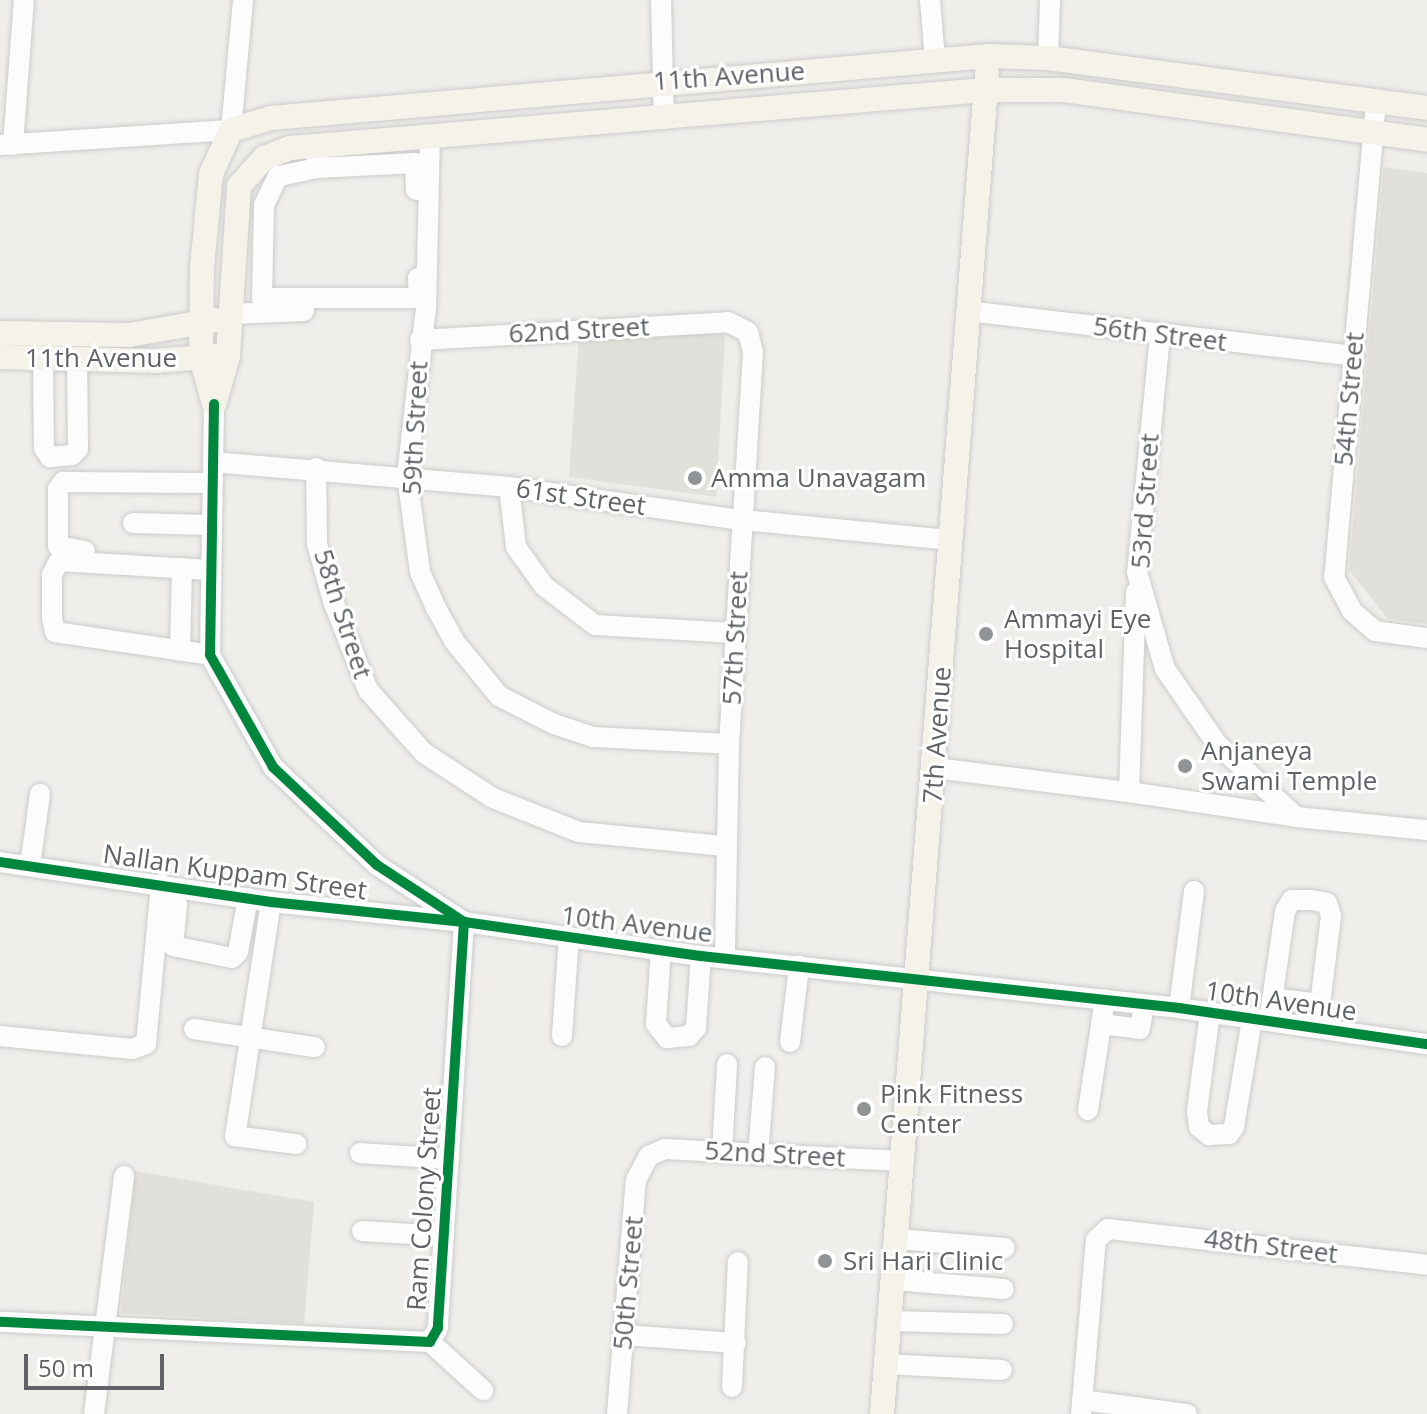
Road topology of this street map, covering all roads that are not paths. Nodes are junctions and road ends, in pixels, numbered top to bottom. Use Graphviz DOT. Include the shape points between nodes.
graph roads {
  1 [pos="24,0"];
  2 [pos="243,0"];
  3 [pos="661,0"];
  4 [pos="930,0"];
  5 [pos="1050,0"];
  6 [pos="988,56"];
  7 [pos="1048,58"];
  8 [pos="935,60"];
  9 [pos="661,80"];
  10 [pos="985,90"];
  11 [pos="1376,101"];
  12 [pos="1427,108"];
  13 [pos="664,119"];
  14 [pos="231,130"];
  15 [pos="1373,133"];
  16 [pos="430,135"];
  17 [pos="1427,140"];
  18 [pos="7,145"];
  19 [pos="316,157"];
  20 [pos="426,307"];
  21 [pos="967,311"];
  22 [pos="232,314"];
  23 [pos="201,325"];
  24 [pos="738,325"];
  25 [pos="0,333"];
  26 [pos="1160,335"];
  27 [pos="420,340"];
  28 [pos="228,356"];
  29 [pos="1353,356"];
  30 [pos="0,357"];
  31 [pos="201,358"];
  32 [pos="43,364"];
  33 [pos="77,364"];
  34 [pos="214,404"];
  35 [pos="316,468"];
  36 [pos="211,472"];
  37 [pos="407,476"];
  38 [pos="509,487"];
  39 [pos="742,520"];
  40 [pos="133,523"];
  41 [pos="209,525"];
  42 [pos="949,540"];
  43 [pos="117,552"];
  44 [pos="182,568"];
  45 [pos="209,570"];
  46 [pos="1137,572"];
  47 [pos="735,633"];
  48 [pos="1427,638"];
  49 [pos="180,651"];
  50 [pos="210,655"];
  51 [pos="729,744"];
  52 [pos="935,768"];
  53 [pos="1129,792"];
  54 [pos="40,794"];
  55 [pos="1296,817"];
  56 [pos="1427,830"];
  57 [pos="725,846"];
  58 [pos="0,862"];
  59 [pos="30,866"];
  60 [pos="1194,891"];
  61 [pos="161,892"];
  62 [pos="248,898"];
  63 [pos="271,902"];
  64 [pos="464,922"];
  65 [pos="569,937"];
  66 [pos="661,950"];
  67 [pos="701,956"];
  68 [pos="725,958"];
  69 [pos="799,966"];
  70 [pos="918,976"];
  71 [pos="1272,998"];
  72 [pos="1105,999"];
  73 [pos="1144,1004"];
  74 [pos="1320,1004"];
  75 [pos="1179,1008"];
  76 [pos="1210,1013"];
  77 [pos="1260,1020"];
  78 [pos="1101,1024"];
  79 [pos="1317,1028"];
  80 [pos="194,1029"];
  81 [pos="0,1036"];
  82 [pos="562,1036"];
  83 [pos="250,1038"];
  84 [pos="790,1042"];
  85 [pos="1427,1044"];
  86 [pos="315,1047"];
  87 [pos="727,1064"];
  88 [pos="765,1067"];
  89 [pos="1088,1110"];
  90 [pos="296,1144"];
  91 [pos="722,1152"];
  92 [pos="360,1153"];
  93 [pos="758,1154"];
  94 [pos="649,1156"];
  95 [pos="449,1159"];
  96 [pos="901,1161"];
  97 [pos="124,1176"];
  98 [pos="362,1231"];
  99 [pos="444,1236"];
  100 [pos="898,1239"];
  101 [pos="1005,1248"];
  102 [pos="738,1262"];
  103 [pos="1427,1265"];
  104 [pos="894,1280"];
  105 [pos="1004,1289"];
  106 [pos="890,1321"];
  107 [pos="0,1322"];
  108 [pos="1003,1324"];
  109 [pos="104,1325"];
  110 [pos="624,1335"];
  111 [pos="430,1342"];
  112 [pos="736,1343"];
  113 [pos="885,1364"];
  114 [pos="1002,1370"];
  115 [pos="732,1387"];
  116 [pos="483,1390"];
  117 [pos="1081,1407"];
  118 [pos="94,1414"];
  119 [pos="617,1414"];
  120 [pos="882,1414"];
  121 [pos="1187,1414"];
  1 -- 18 [label="street"];
  2 -- 14 [label="street"];
  3 -- 9 [label="street"];
  4 -- 8 [label="street"];
  5 -- 7 [label="street"];
  6 -- 7 [label="main road, 11th Avenue"];
  6 -- 8 [label="main road, 11th Avenue"];
  6 -- 10 [label="main road, 7th Avenue"];
  7 -- 11 [label="main road, 11th Avenue"];
  8 -- 9 [label="main road, 11th Avenue"];
  9 -- 13 [label="street"];
  9 -- 14 [label="main road, 11th Avenue" via="387,104 271,118"];
  10 -- 13 [label="main road, 11th Avenue"];
  10 -- 15 [label="main road, 11th Avenue" via="1064,90"];
  10 -- 21 [label="main road, 7th Avenue"];
  11 -- 12 [label="main road, 11th Avenue"];
  11 -- 15 [label="street, 54th Street"];
  13 -- 16 [label="main road, 11th Avenue"];
  14 -- 18 [label="street"];
  14 -- 23 [label="main road, 11th Avenue" via="211,174"];
  15 -- 17 [label="main road, 11th Avenue"];
  15 -- 29 [label="street, 54th Street"];
  16 -- 19 [label="main road, 11th Avenue"];
  16 -- 20 [label="street, 59th Street"];
  19 -- 19 [label="street" via="278,176 264,205 262,298 419,298 415,163"];
  19 -- 22 [label="main road, 11th Avenue" via="264,158 239,186"];
  20 -- 22 [label="street"];
  20 -- 27 [label="street, 59th Street"];
  21 -- 26 [label="street, 56th Street"];
  21 -- 42 [label="main road, 7th Avenue"];
  22 -- 23 [label="main road, 11th Avenue"];
  22 -- 28 [label="main road, 11th Avenue"];
  23 -- 25 [label="main road, 11th Avenue" via="129,335"];
  23 -- 31 [label="main road, 11th Avenue"];
  24 -- 27 [label="street, 62nd Street"];
  24 -- 39 [label="street, 57th Street" via="748,332 753,352"];
  26 -- 29 [label="street, 56th Street"];
  26 -- 46 [label="street, 53rd Street"];
  27 -- 37 [label="street, 59th Street"];
  28 -- 31 [label="main road, 11th Avenue"];
  28 -- 34 [label="main road, 11th Avenue"];
  29 -- 48 [label="street, 54th Street" via="1334,577 1352,611 1375,631"];
  30 -- 32 [label="main road, 11th Avenue"];
  31 -- 33 [label="main road, 11th Avenue"];
  31 -- 34 [label="main road, 11th Avenue"];
  32 -- 33 [label="main road, 11th Avenue"];
  32 -- 33 [label="street" via="44,448 50,457 72,455 78,449"];
  34 -- 36 [label="street, 10th Avenue"];
  35 -- 36 [label="street, 61st Street"];
  35 -- 37 [label="street, 61st Street"];
  35 -- 57 [label="street, 58th Street" via="317,544 333,601 368,690 424,753 493,798 579,832"];
  36 -- 41 [label="street, 10th Avenue"];
  36 -- 43 [label="street, 61st Street" via="63,482 58,489 58,546"];
  37 -- 38 [label="street, 61st Street"];
  37 -- 51 [label="street, 59th Street" via="420,572 454,641 499,696 593,737"];
  38 -- 39 [label="street, 61st Street"];
  38 -- 47 [label="street" via="516,547 544,586 595,625"];
  39 -- 42 [label="street, 61st Street"];
  39 -- 47 [label="street, 57th Street"];
  40 -- 41 [label="street"];
  41 -- 45 [label="street, 10th Avenue"];
  42 -- 52 [label="main road, 7th Avenue"];
  44 -- 45 [label="street"];
  44 -- 49 [label="street"];
  44 -- 49 [label="street" via="59,561 52,575 55,632"];
  45 -- 50 [label="street, 10th Avenue"];
  46 -- 53 [label="street"];
  46 -- 55 [label="street, 53rd Street" via="1165,669 1217,744"];
  47 -- 51 [label="street, 57th Street"];
  49 -- 50 [label="street"];
  50 -- 64 [label="street, 10th Avenue" via="273,767 377,865"];
  51 -- 57 [label="street, 57th Street"];
  52 -- 53 [label="street"];
  52 -- 70 [label="main road, 7th Avenue"];
  53 -- 55 [label="street"];
  54 -- 59 [label="street"];
  55 -- 56 [label="street"];
  57 -- 68 [label="street, 57th Street"];
  58 -- 59 [label="street, Nallan Kuppam Street"];
  59 -- 61 [label="street, Nallan Kuppam Street"];
  60 -- 75 [label="street"];
  61 -- 62 [label="street, Nallan Kuppam Street"];
  61 -- 62 [label="street" via="177,905 173,946 232,958 238,952"];
  61 -- 81 [label="street" via="148,1038 140,1049"];
  62 -- 63 [label="street, Nallan Kuppam Street"];
  63 -- 64 [label="street, Nallan Kuppam Street"];
  63 -- 83 [label="street"];
  64 -- 65 [label="street, 10th Avenue"];
  64 -- 95 [label="street, Ram Colony Street"];
  65 -- 66 [label="street, 10th Avenue"];
  65 -- 82 [label="street"];
  66 -- 67 [label="street, 10th Avenue"];
  66 -- 67 [label="street" via="656,1024 667,1038 689,1036 696,1028"];
  67 -- 68 [label="street, 10th Avenue"];
  68 -- 69 [label="street, 10th Avenue"];
  69 -- 70 [label="street, 10th Avenue"];
  69 -- 84 [label="street"];
  70 -- 72 [label="street, 10th Avenue"];
  70 -- 96 [label="main road, 7th Avenue"];
  71 -- 74 [label="street"];
  71 -- 74 [label="street" via="1285,911 1292,900 1312,900 1327,903 1331,916"];
  71 -- 77 [label="street"];
  72 -- 73 [label="street, 10th Avenue"];
  72 -- 78 [label="street"];
  73 -- 75 [label="street, 10th Avenue"];
  73 -- 78 [label="street" via="1140,1029"];
  74 -- 79 [label="street"];
  75 -- 76 [label="street, 10th Avenue"];
  76 -- 77 [label="street, 10th Avenue"];
  76 -- 77 [label="street" via="1197,1111 1199,1127 1209,1135 1229,1134 1234,1127"];
  77 -- 79 [label="street, 10th Avenue"];
  78 -- 89 [label="street"];
  79 -- 85 [label="street, 10th Avenue"];
  80 -- 83 [label="street"];
  83 -- 86 [label="street"];
  83 -- 90 [label="street" via="235,1136"];
  87 -- 91 [label="street"];
  88 -- 93 [label="street"];
  91 -- 93 [label="street, 52nd Street"];
  91 -- 94 [label="street, 52nd Street" via="665,1149"];
  92 -- 95 [label="street"];
  93 -- 96 [label="street, 52nd Street"];
  94 -- 110 [label="street, 50th Street" via="636,1180"];
  95 -- 99 [label="street, Ram Colony Street"];
  96 -- 100 [label="main road, 7th Avenue"];
  97 -- 109 [label="street"];
  98 -- 99 [label="street"];
  99 -- 111 [label="street, Ram Colony Street" via="438,1328"];
  100 -- 101 [label="street"];
  100 -- 104 [label="main road, 7th Avenue"];
  102 -- 112 [label="street"];
  103 -- 117 [label="street, 48th Street" via="1116,1227 1096,1240"];
  104 -- 105 [label="street"];
  104 -- 106 [label="main road, 7th Avenue"];
  106 -- 108 [label="street"];
  106 -- 113 [label="main road, 7th Avenue"];
  107 -- 109 [label="street, Ram Colony Street"];
  109 -- 111 [label="street, Ram Colony Street"];
  109 -- 118 [label="street"];
  110 -- 112 [label="street"];
  110 -- 119 [label="street, 50th Street"];
  111 -- 116 [label="street"];
  112 -- 115 [label="street"];
  113 -- 114 [label="street"];
  113 -- 120 [label="main road, 7th Avenue"];
  117 -- 121 [label="street"];
}
